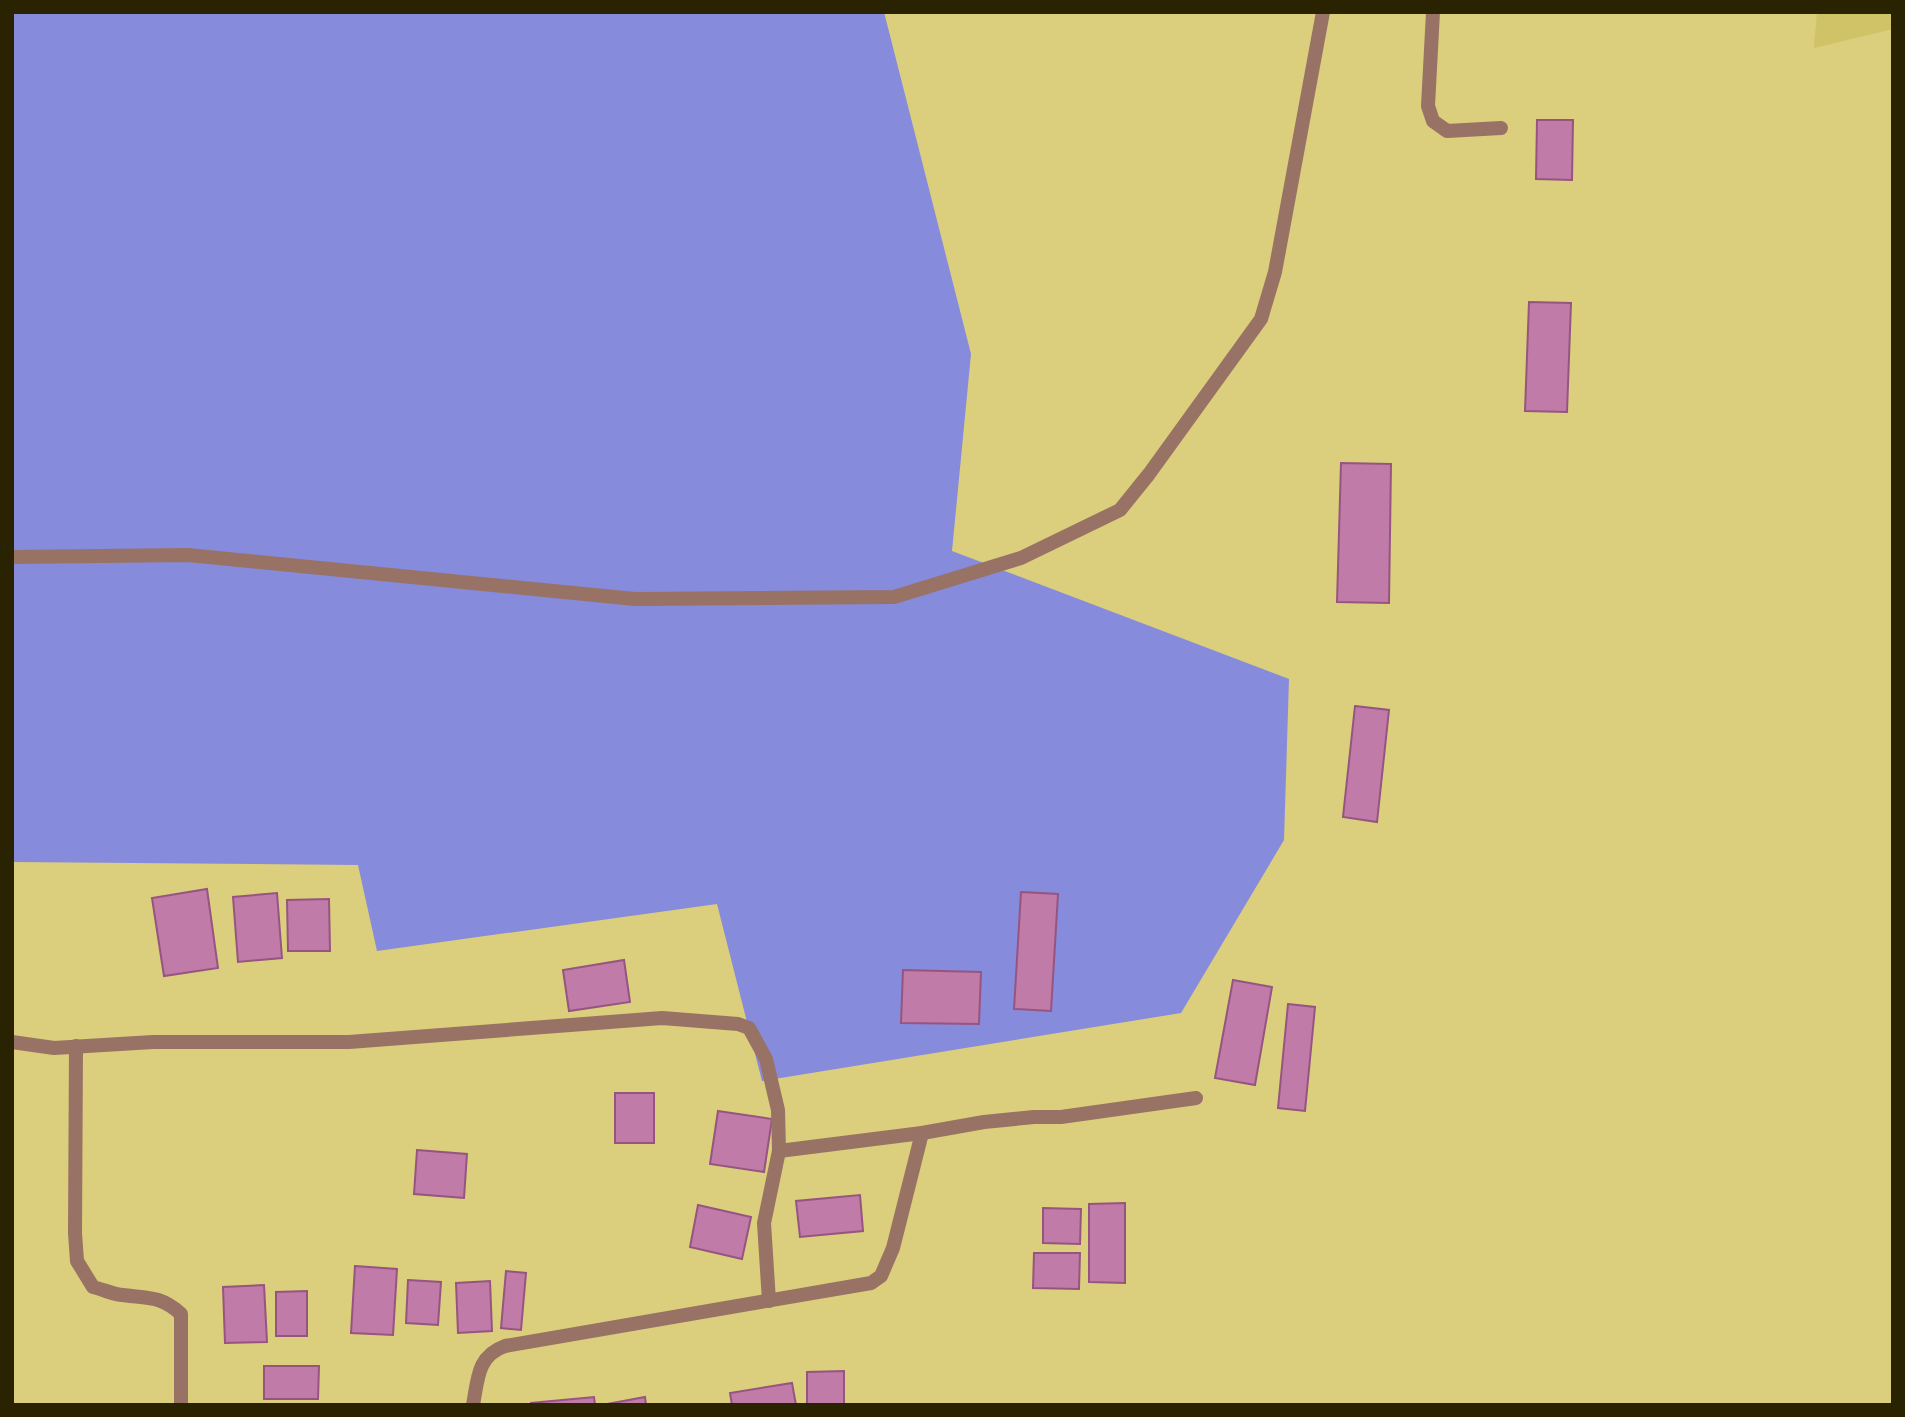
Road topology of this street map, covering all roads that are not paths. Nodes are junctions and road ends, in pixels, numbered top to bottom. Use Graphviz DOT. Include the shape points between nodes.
graph roads {
  1 [pos="1323,12"];
  2 [pos="1433,12"];
  3 [pos="1501,128"];
  4 [pos="12,556"];
  5 [pos="12,1042"];
  6 [pos="76,1046"];
  7 [pos="1196,1098"];
  8 [pos="922,1133"];
  9 [pos="779,1152"];
  10 [pos="769,1301"];
  11 [pos="181,1405"];
  12 [pos="473,1405"];
  1 -- 4 [label="street" via="1275,272 1261,319 1120,510 1021,558 894,597 635,599 188,555"];
  2 -- 3 [label="street" via="1428,106 1433,121 1447,131"];
  5 -- 6 [label="street"];
  6 -- 9 [label="street" via="349,1042 662,1018 738,1024 749,1028 766,1059 778,1110"];
  6 -- 11 [label="street" via="77,1261 93,1287 169,1303 181,1314"];
  7 -- 8 [label="street"];
  8 -- 9 [label="street"];
  8 -- 10 [label="street" via="893,1248 881,1276 871,1283"];
  9 -- 10 [label="street" via="764,1223"];
  10 -- 12 [label="street" via="495,1350 486,1356 480,1370"];
}
